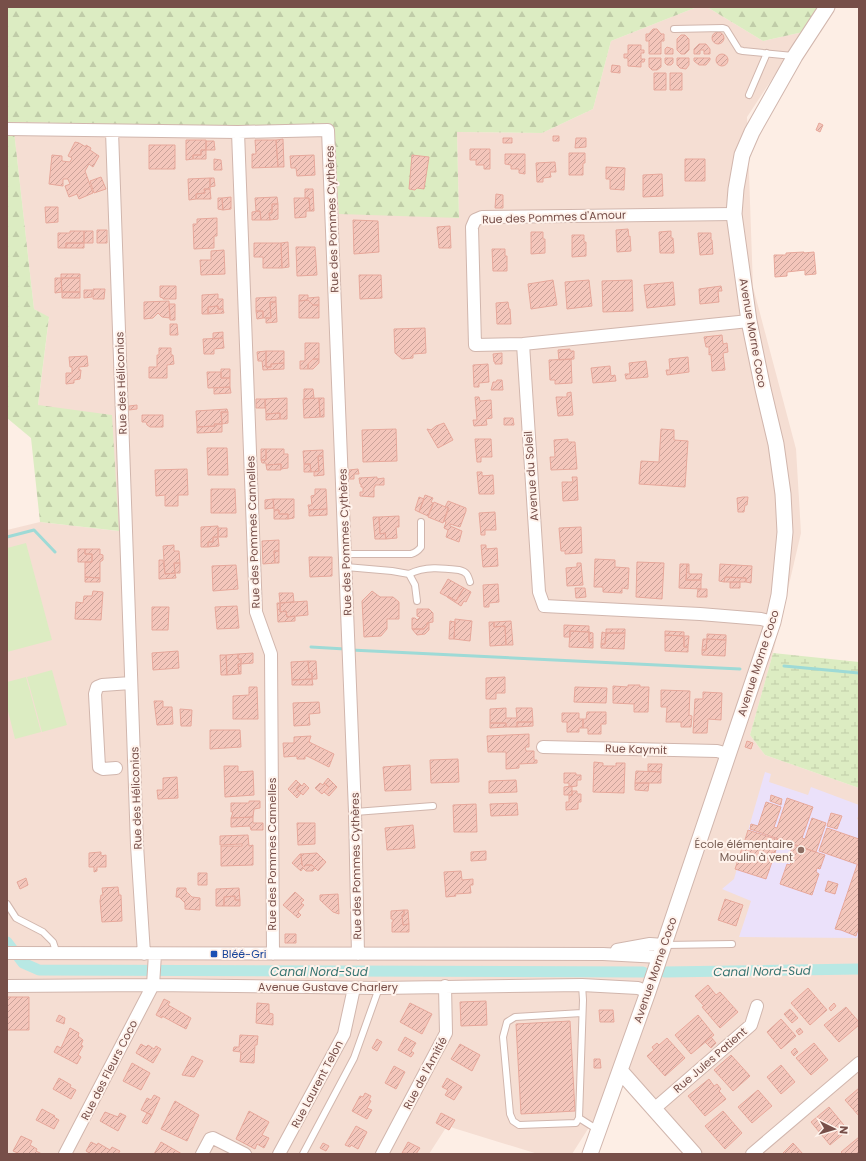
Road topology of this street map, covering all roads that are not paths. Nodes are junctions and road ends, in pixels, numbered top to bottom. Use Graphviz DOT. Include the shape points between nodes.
graph roads {
  1 [pos="827,7"];
  2 [pos="674,29"];
  3 [pos="767,53"];
  4 [pos="795,56"];
  5 [pos="749,95"];
  6 [pos="7,129"];
  7 [pos="112,131"];
  8 [pos="238,132"];
  9 [pos="734,214"];
  10 [pos="749,321"];
  11 [pos="522,344"];
  12 [pos="421,522"];
  13 [pos="346,554"];
  14 [pos="346,567"];
  15 [pos="409,574"];
  16 [pos="470,582"];
  17 [pos="416,601"];
  18 [pos="773,622"];
  19 [pos="131,683"];
  20 [pos="543,747"];
  21 [pos="728,754"];
  22 [pos="116,768"];
  23 [pos="433,806"];
  24 [pos="355,812"];
  25 [pos="7,904"];
  26 [pos="732,944"];
  27 [pos="662,951"];
  28 [pos="7,953"];
  29 [pos="57,954"];
  30 [pos="273,954"];
  31 [pos="358,954"];
  32 [pos="151,955"];
  33 [pos="153,983"];
  34 [pos="582,985"];
  35 [pos="7,986"];
  36 [pos="445,986"];
  37 [pos="354,988"];
  38 [pos="379,988"];
  39 [pos="648,992"];
  40 [pos="757,1006"];
  41 [pos="582,1013"];
  42 [pos="859,1063"];
  43 [pos="619,1073"];
  44 [pos="654,1109"];
  45 [pos="579,1118"];
  46 [pos="598,1131"];
  47 [pos="65,1154"];
  48 [pos="202,1154"];
  49 [pos="245,1154"];
  50 [pos="279,1154"];
  51 [pos="303,1154"];
  52 [pos="382,1154"];
  53 [pos="590,1154"];
  54 [pos="694,1154"];
  55 [pos="752,1154"];
  1 -- 4 [label="street, Avenue Morne Coco"];
  2 -- 3 [label="lane" via="723,28 739,50"];
  3 -- 4 [label="lane"];
  3 -- 5 [label="lane"];
  4 -- 9 [label="street, Avenue Morne Coco" via="752,132 742,155"];
  6 -- 7 [label="street"];
  7 -- 8 [label="street"];
  7 -- 19 [label="street, Rue des Héliconias"];
  8 -- 13 [label="street, Rue des Pommes Cythères" via="328,130"];
  8 -- 30 [label="street, Rue des Pommes Cannelles" via="256,612 271,654"];
  9 -- 10 [label="street, Avenue Morne Coco"];
  9 -- 11 [label="street, Rue des Pommes d'Amour" via="482,217 475,220 472,227 475,345"];
  10 -- 11 [label="street"];
  10 -- 18 [label="street, Avenue Morne Coco" via="776,444 783,494 785,532"];
  11 -- 18 [label="street, Avenue du Soleil" via="539,592 544,606 700,614"];
  12 -- 13 [label="lane" via="421,547 415,553"];
  13 -- 14 [label="street, Rue des Pommes Cythères"];
  14 -- 15 [label="lane"];
  14 -- 24 [label="street, Rue des Pommes Cythères"];
  15 -- 16 [label="lane" via="428,568 460,570 468,574"];
  15 -- 17 [label="lane" via="415,585"];
  18 -- 21 [label="street, Avenue Morne Coco"];
  19 -- 22 [label="street" via="97,687 99,767"];
  19 -- 32 [label="street, Rue des Héliconias" via="137,845"];
  20 -- 21 [label="street, Rue Kaymit" via="717,751"];
  21 -- 27 [label="street, Avenue Morne Coco"];
  23 -- 24 [label="lane"];
  24 -- 31 [label="street, Rue des Pommes Cythères"];
  25 -- 29 [label="lane" via="16,918 43,932 53,942"];
  26 -- 27 [label="lane"];
  27 -- 31 [label="street" via="602,954"];
  27 -- 39 [label="street, Avenue Morne Coco"];
  28 -- 29 [label="street"];
  29 -- 32 [label="street"];
  30 -- 31 [label="street"];
  30 -- 32 [label="street"];
  32 -- 33 [label="street, Rue des Héliconias"];
  33 -- 35 [label="street, Avenue Gustave Charlery"];
  33 -- 37 [label="street, Avenue Gustave Charlery"];
  33 -- 47 [label="street, Rue des Fleurs Coco"];
  34 -- 36 [label="street, Avenue Gustave Charlery"];
  34 -- 39 [label="street, Avenue Gustave Charlery" via="638,988"];
  34 -- 41 [label="lane"];
  36 -- 38 [label="street, Avenue Gustave Charlery"];
  36 -- 52 [label="street, Rue de l'Amitié" via="446,1033"];
  37 -- 38 [label="street, Avenue Gustave Charlery"];
  37 -- 50 [label="street, Rue Laurent Telon" via="344,1034"];
  38 -- 51 [label="lane" via="354,1058"];
  39 -- 43 [label="street, Avenue Morne Coco"];
  40 -- 44 [label="street, Rue Jules Patient" via="751,1024"];
  41 -- 45 [label="lane"];
  41 -- 45 [label="lane" via="515,1017 507,1022 502,1037 510,1114 513,1120 519,1124 556,1124 576,1123"];
  42 -- 55 [label="street"];
  43 -- 44 [label="street" via="623,1074"];
  43 -- 46 [label="street, Avenue Morne Coco"];
  44 -- 54 [label="street"];
  45 -- 46 [label="lane"];
  46 -- 53 [label="street, Avenue Morne Coco"];
  48 -- 49 [label="street" via="213,1138"];
}
